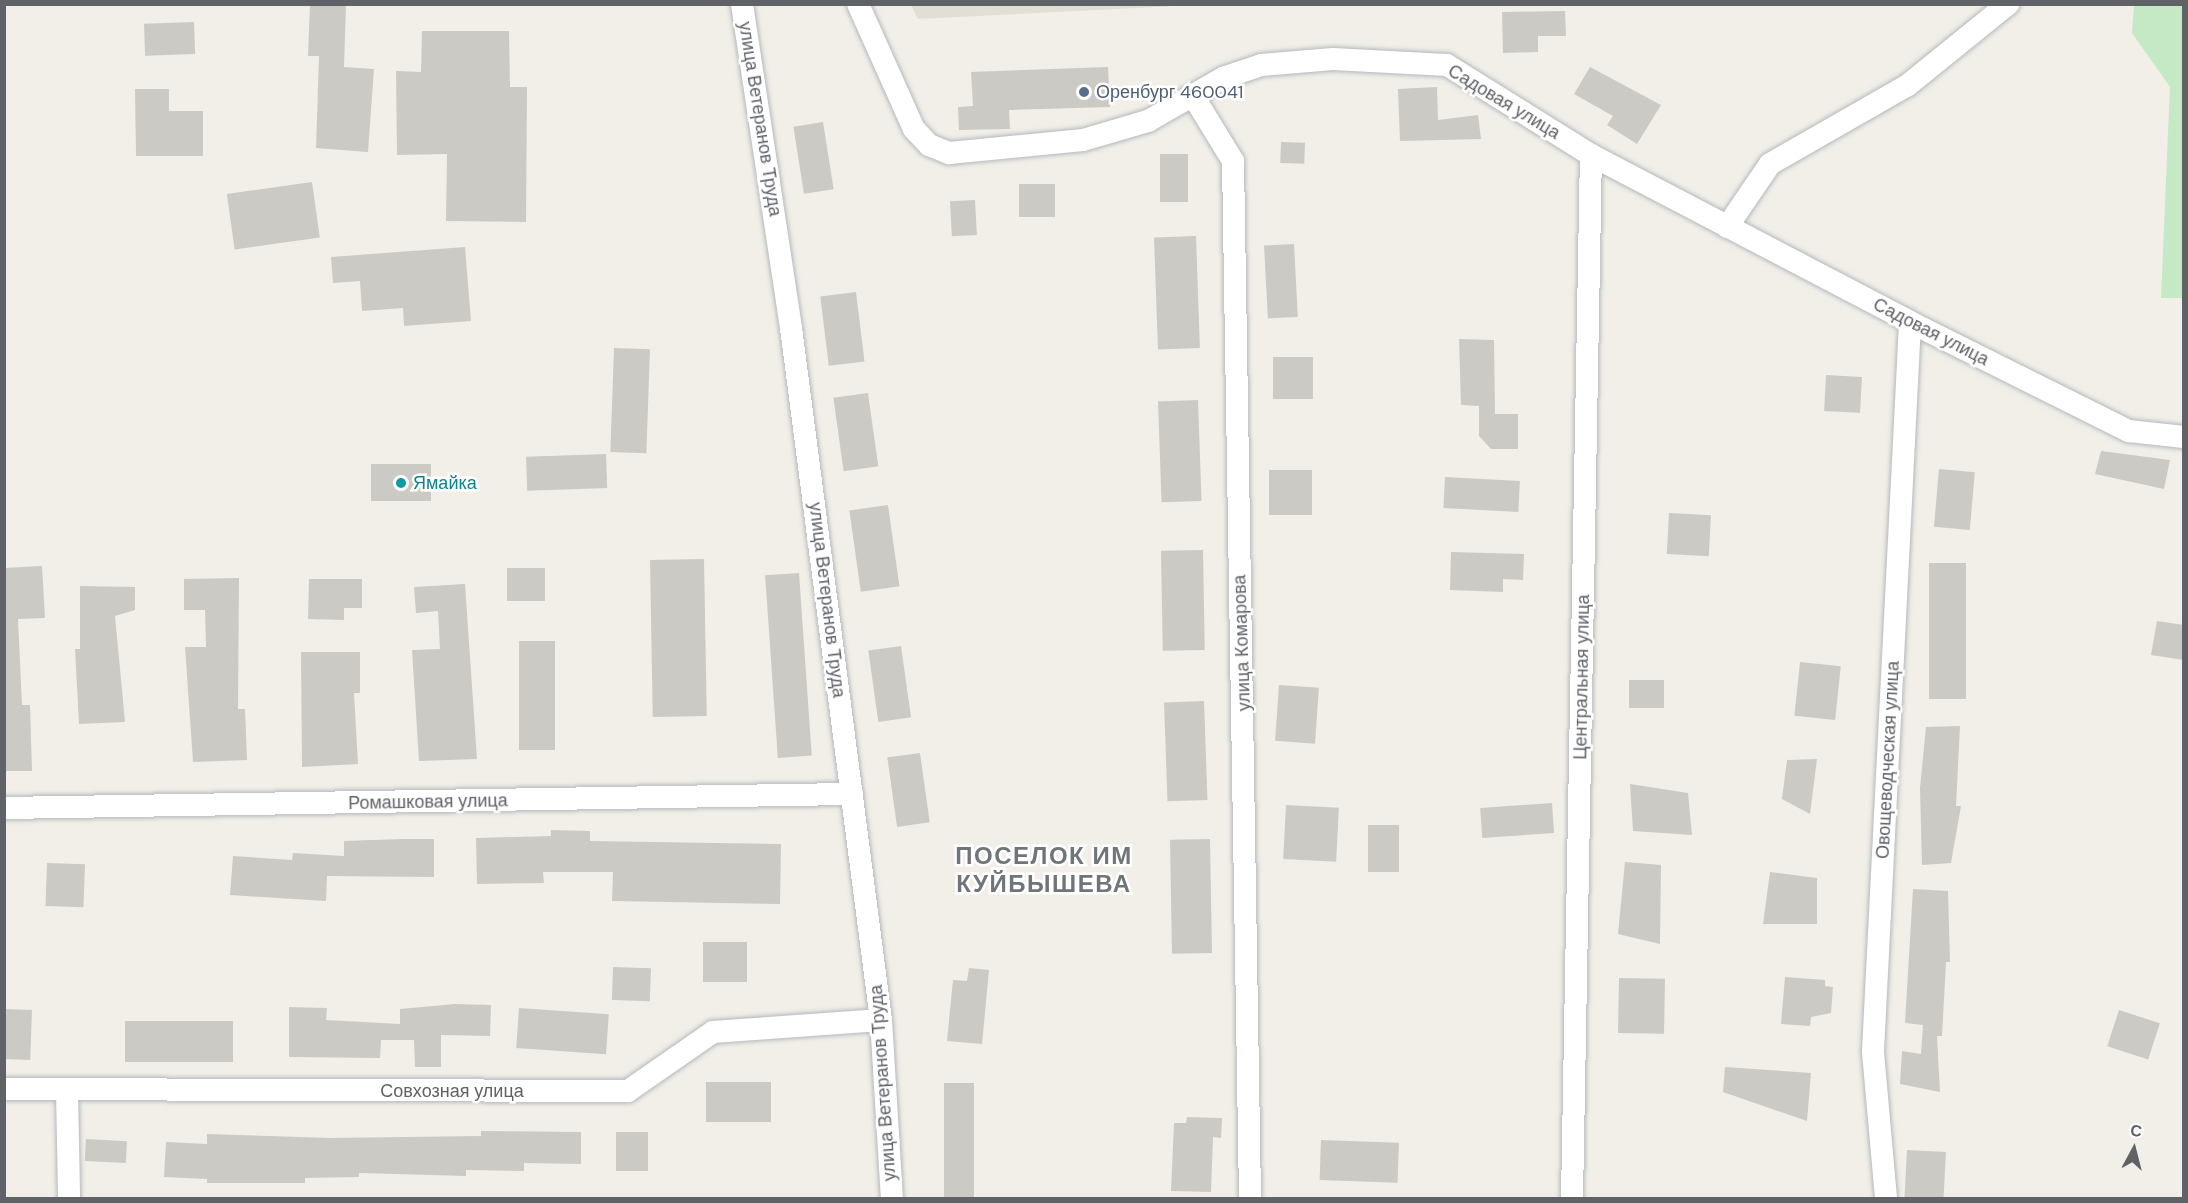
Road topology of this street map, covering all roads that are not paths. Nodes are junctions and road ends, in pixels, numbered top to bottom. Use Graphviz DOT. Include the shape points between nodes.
graph roads {
  1 [pos="742,4"];
  2 [pos="858,4"];
  3 [pos="2008,4"];
  4 [pos="1195,99"];
  5 [pos="1591,154"];
  6 [pos="1727,227"];
  7 [pos="1910,321"];
  8 [pos="2184,437"];
  9 [pos="852,794"];
  10 [pos="4,808"];
  11 [pos="881,1020"];
  12 [pos="4,1089"];
  13 [pos="67,1090"];
  14 [pos="69,1198"];
  15 [pos="892,1198"];
  16 [pos="1250,1198"];
  17 [pos="1572,1198"];
  18 [pos="1886,1198"];
  1 -- 9 [label="street, улица Ветеранов Труда"];
  2 -- 4 [label="street, Садовая улица" via="914,129 929,145 949,153 1083,140 1148,121"];
  3 -- 6 [label="street" via="1908,85 1770,164"];
  4 -- 5 [label="street, Садовая улица" via="1223,78 1262,66 1333,59 1447,65"];
  4 -- 16 [label="street, улица Комарова" via="1233,161"];
  5 -- 6 [label="street, Садовая улица"];
  5 -- 17 [label="street, Центральная улица"];
  6 -- 7 [label="street, Садовая улица"];
  7 -- 8 [label="street, Садовая улица" via="2129,431"];
  7 -- 18 [label="street, Овощеводческая улица" via="1873,1051"];
  9 -- 10 [label="street, Ромашковая улица"];
  9 -- 11 [label="street, улица Ветеранов Труда"];
  11 -- 13 [label="street, Совхозная улица" via="713,1032 628,1091"];
  11 -- 15 [label="street, улица Ветеранов Труда"];
  12 -- 13 [label="street, Совхозная улица"];
  13 -- 14 [label="street"];
}
